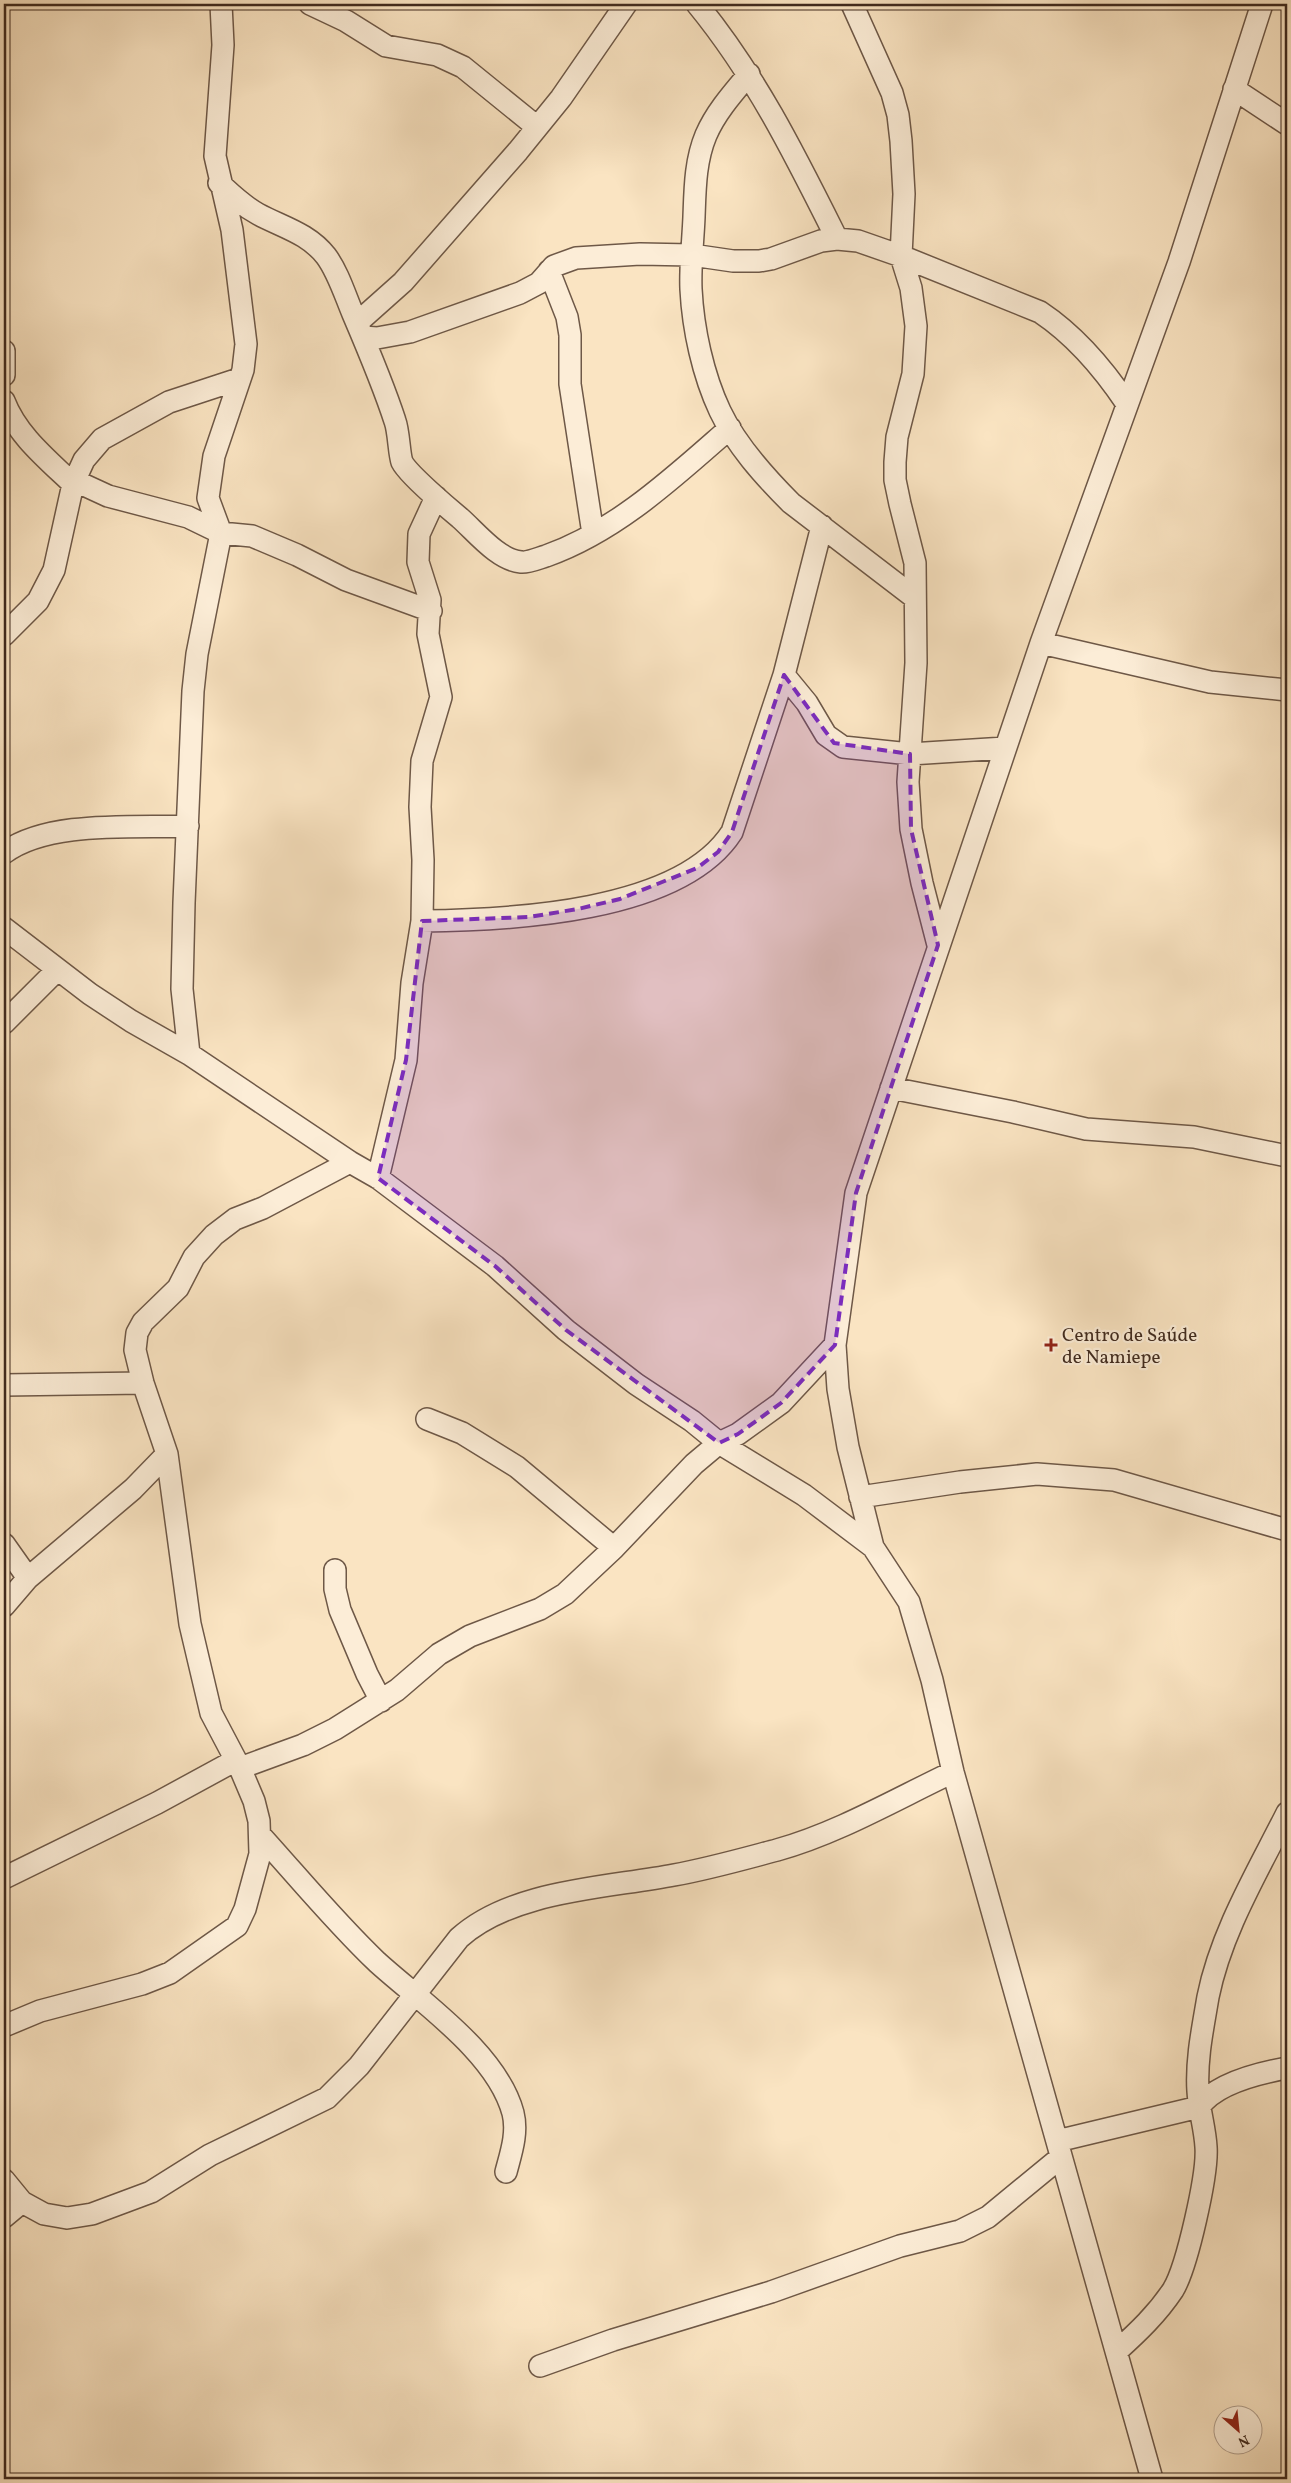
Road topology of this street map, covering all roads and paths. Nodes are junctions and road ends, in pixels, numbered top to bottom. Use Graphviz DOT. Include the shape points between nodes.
graph roads {
  1 [pos="221,4"];
  2 [pos="310,4"];
  3 [pos="626,4"];
  4 [pos="697,4"];
  5 [pos="852,4"];
  6 [pos="1244,4"];
  7 [pos="1262,4"];
  8 [pos="1251,37"];
  9 [pos="750,74"];
  10 [pos="1234,89"];
  11 [pos="1287,124"];
  12 [pos="537,127"];
  13 [pos="219,183"];
  14 [pos="837,239"];
  15 [pos="692,255"];
  16 [pos="902,256"];
  17 [pos="549,270"];
  18 [pos="360,330"];
  19 [pos="4,351"];
  20 [pos="4,375"];
  21 [pos="239,379"];
  22 [pos="4,401"];
  23 [pos="1127,404"];
  24 [pos="730,428"];
  25 [pos="73,484"];
  26 [pos="436,497"];
  27 [pos="822,526"];
  28 [pos="221,533"];
  29 [pos="593,534"];
  30 [pos="915,598"];
  31 [pos="431,611"];
  32 [pos="4,635"];
  33 [pos="1041,643"];
  34 [pos="784,675"];
  35 [pos="1287,690"];
  36 [pos="1005,748"];
  37 [pos="910,754"];
  38 [pos="188,826"];
  39 [pos="4,853"];
  40 [pos="422,922"];
  41 [pos="4,928"];
  42 [pos="938,945"];
  43 [pos="57,970"];
  44 [pos="4,1023"];
  45 [pos="188,1054"];
  46 [pos="891,1088"];
  47 [pos="1287,1156"];
  48 [pos="350,1162"];
  49 [pos="378,1178"];
  50 [pos="835,1345"];
  51 [pos="143,1383"];
  52 [pos="4,1385"];
  53 [pos="427,1419"];
  54 [pos="718,1443"];
  55 [pos="167,1454"];
  56 [pos="860,1496"];
  57 [pos="1287,1530"];
  58 [pos="4,1544"];
  59 [pos="873,1547"];
  60 [pos="614,1548"];
  61 [pos="335,1570"];
  62 [pos="28,1578"];
  63 [pos="4,1606"];
  64 [pos="381,1701"];
  65 [pos="238,1764"];
  66 [pos="953,1772"];
  67 [pos="1287,1813"];
  68 [pos="261,1836"];
  69 [pos="4,1878"];
  70 [pos="416,1995"];
  71 [pos="4,2026"];
  72 [pos="1287,2068"];
  73 [pos="1199,2107"];
  74 [pos="1059,2149"];
  75 [pos="506,2172"];
  76 [pos="4,2180"];
  77 [pos="22,2202"];
  78 [pos="4,2217"];
  79 [pos="1117,2351"];
  80 [pos="540,2366"];
  81 [pos="1152,2479"];
  1 -- 13 [label="street" via="223,45 215,156"];
  2 -- 12 [label="street" via="346,21 386,46 437,55 463,67"];
  3 -- 12 [label="street"];
  4 -- 9 [label="street"];
  5 -- 16 [label="street" via="874,49 898,115 904,194"];
  6 -- 8 [label="street"];
  7 -- 8 [label="street"];
  8 -- 10 [label="street"];
  9 -- 14 [label="street"];
  9 -- 15 [label="street" via="727,99 705,136 698,159"];
  10 -- 11 [label="street"];
  10 -- 23 [label="street" via="1179,262"];
  12 -- 18 [label="street"];
  13 -- 18 [label="street" via="237,200 297,231 321,251 338,278"];
  13 -- 21 [label="street" via="232,230 243,314 246,358"];
  14 -- 15 [label="street" via="759,261"];
  14 -- 16 [label="street" via="858,241"];
  15 -- 17 [label="street" via="576,258"];
  15 -- 24 [label="street" via="691,290 703,360 709,385"];
  16 -- 23 [label="street" via="1040,312 1059,325 1097,362"];
  16 -- 30 [label="street" via="911,288 916,326 913,374 898,438 895,480 915,563"];
  17 -- 18 [label="street" via="533,288 440,322 393,336"];
  17 -- 29 [label="street" via="567,317 570,335 570,384"];
  18 -- 26 [label="street" via="396,423 402,462"];
  19 -- 20 [label="street"];
  21 -- 25 [label="street" via="169,402 102,440 84,460"];
  21 -- 28 [label="street" via="210,478 208,498"];
  22 -- 25 [label="street" via="9,414 32,444"];
  23 -- 33 [label="street"];
  24 -- 27 [label="street" via="778,490"];
  24 -- 29 [label="street" via="667,482"];
  25 -- 28 [label="street" via="188,517"];
  25 -- 32 [label="street" via="54,570 38,601"];
  26 -- 29 [label="street" via="498,552 514,561 523,563 542,557"];
  26 -- 31 [label="street" via="419,534 418,562"];
  27 -- 30 [label="street"];
  27 -- 34 [label="street"];
  28 -- 31 [label="street" via="252,536 297,554 346,580"];
  28 -- 38 [label="street" via="196,654"];
  30 -- 37 [label="street" via="916,663"];
  31 -- 40 [label="street" via="428,634 441,697 422,761"];
  33 -- 35 [label="street" via="1210,682"];
  33 -- 36 [label="street"];
  34 -- 37 [label="street" via="834,743 843,747"];
  34 -- 40 [label="street" via="732,832 718,852 697,868 620,899 578,909 529,917"];
  36 -- 37 [label="street"];
  36 -- 42 [label="street"];
  37 -- 42 [label="street" via="911,829"];
  38 -- 39 [label="street" via="68,830 37,836"];
  38 -- 45 [label="street" via="182,989"];
  40 -- 49 [label="street" via="412,983 406,1060"];
  41 -- 43 [label="street"];
  42 -- 46 [label="street"];
  43 -- 44 [label="street"];
  43 -- 45 [label="street" via="131,1021"];
  45 -- 48 [label="street"];
  46 -- 47 [label="street" via="1086,1129 1194,1137"];
  46 -- 50 [label="street" via="856,1193"];
  48 -- 49 [label="street"];
  48 -- 51 [label="street" via="263,1208 235,1219 204,1245 178,1288 143,1322 137,1333 136,1350"];
  49 -- 54 [label="street" via="495,1266 566,1330"];
  50 -- 54 [label="street" via="781,1403 738,1434"];
  50 -- 56 [label="street" via="838,1389"];
  51 -- 52 [label="street"];
  51 -- 55 [label="street"];
  53 -- 60 [label="street" via="462,1433 517,1467"];
  54 -- 59 [label="street" via="804,1495"];
  54 -- 60 [label="street"];
  55 -- 62 [label="street" via="133,1489"];
  55 -- 65 [label="street" via="190,1624 211,1713"];
  56 -- 57 [label="street" via="1037,1474 1114,1480"];
  56 -- 59 [label="street"];
  58 -- 62 [label="street"];
  59 -- 66 [label="street" via="909,1602 932,1680"];
  60 -- 64 [label="street" via="565,1594 540,1609 470,1636 439,1654"];
  61 -- 64 [label="street" via="334,1589 340,1610"];
  62 -- 63 [label="street"];
  64 -- 65 [label="street" via="303,1745"];
  65 -- 68 [label="street" via="254,1801"];
  65 -- 69 [label="street"];
  66 -- 70 [label="street" via="826,1832 778,1850 675,1875 566,1892 488,1918 474,1924 459,1938"];
  66 -- 74 [label="street"];
  67 -- 73 [label="street" via="1217,1962 1202,2034 1198,2070"];
  68 -- 70 [label="street" via="377,1962"];
  68 -- 71 [label="street" via="253,1884 237,1926 170,1973 142,1984 40,2011"];
  70 -- 75 [label="street" via="470,2045 497,2080 513,2111 516,2129"];
  70 -- 77 [label="street" via="360,2066 327,2098 210,2155 151,2192 92,2214 67,2218 44,2214"];
  72 -- 73 [label="street" via="1220,2088"];
  73 -- 74 [label="street"];
  73 -- 79 [label="street" via="1206,2148 1193,2233 1174,2288 1148,2323"];
  74 -- 79 [label="street"];
  74 -- 80 [label="street" via="988,2217 960,2230 900,2246 779,2289"];
  76 -- 77 [label="street"];
  77 -- 78 [label="street"];
  79 -- 81 [label="street"];
}
